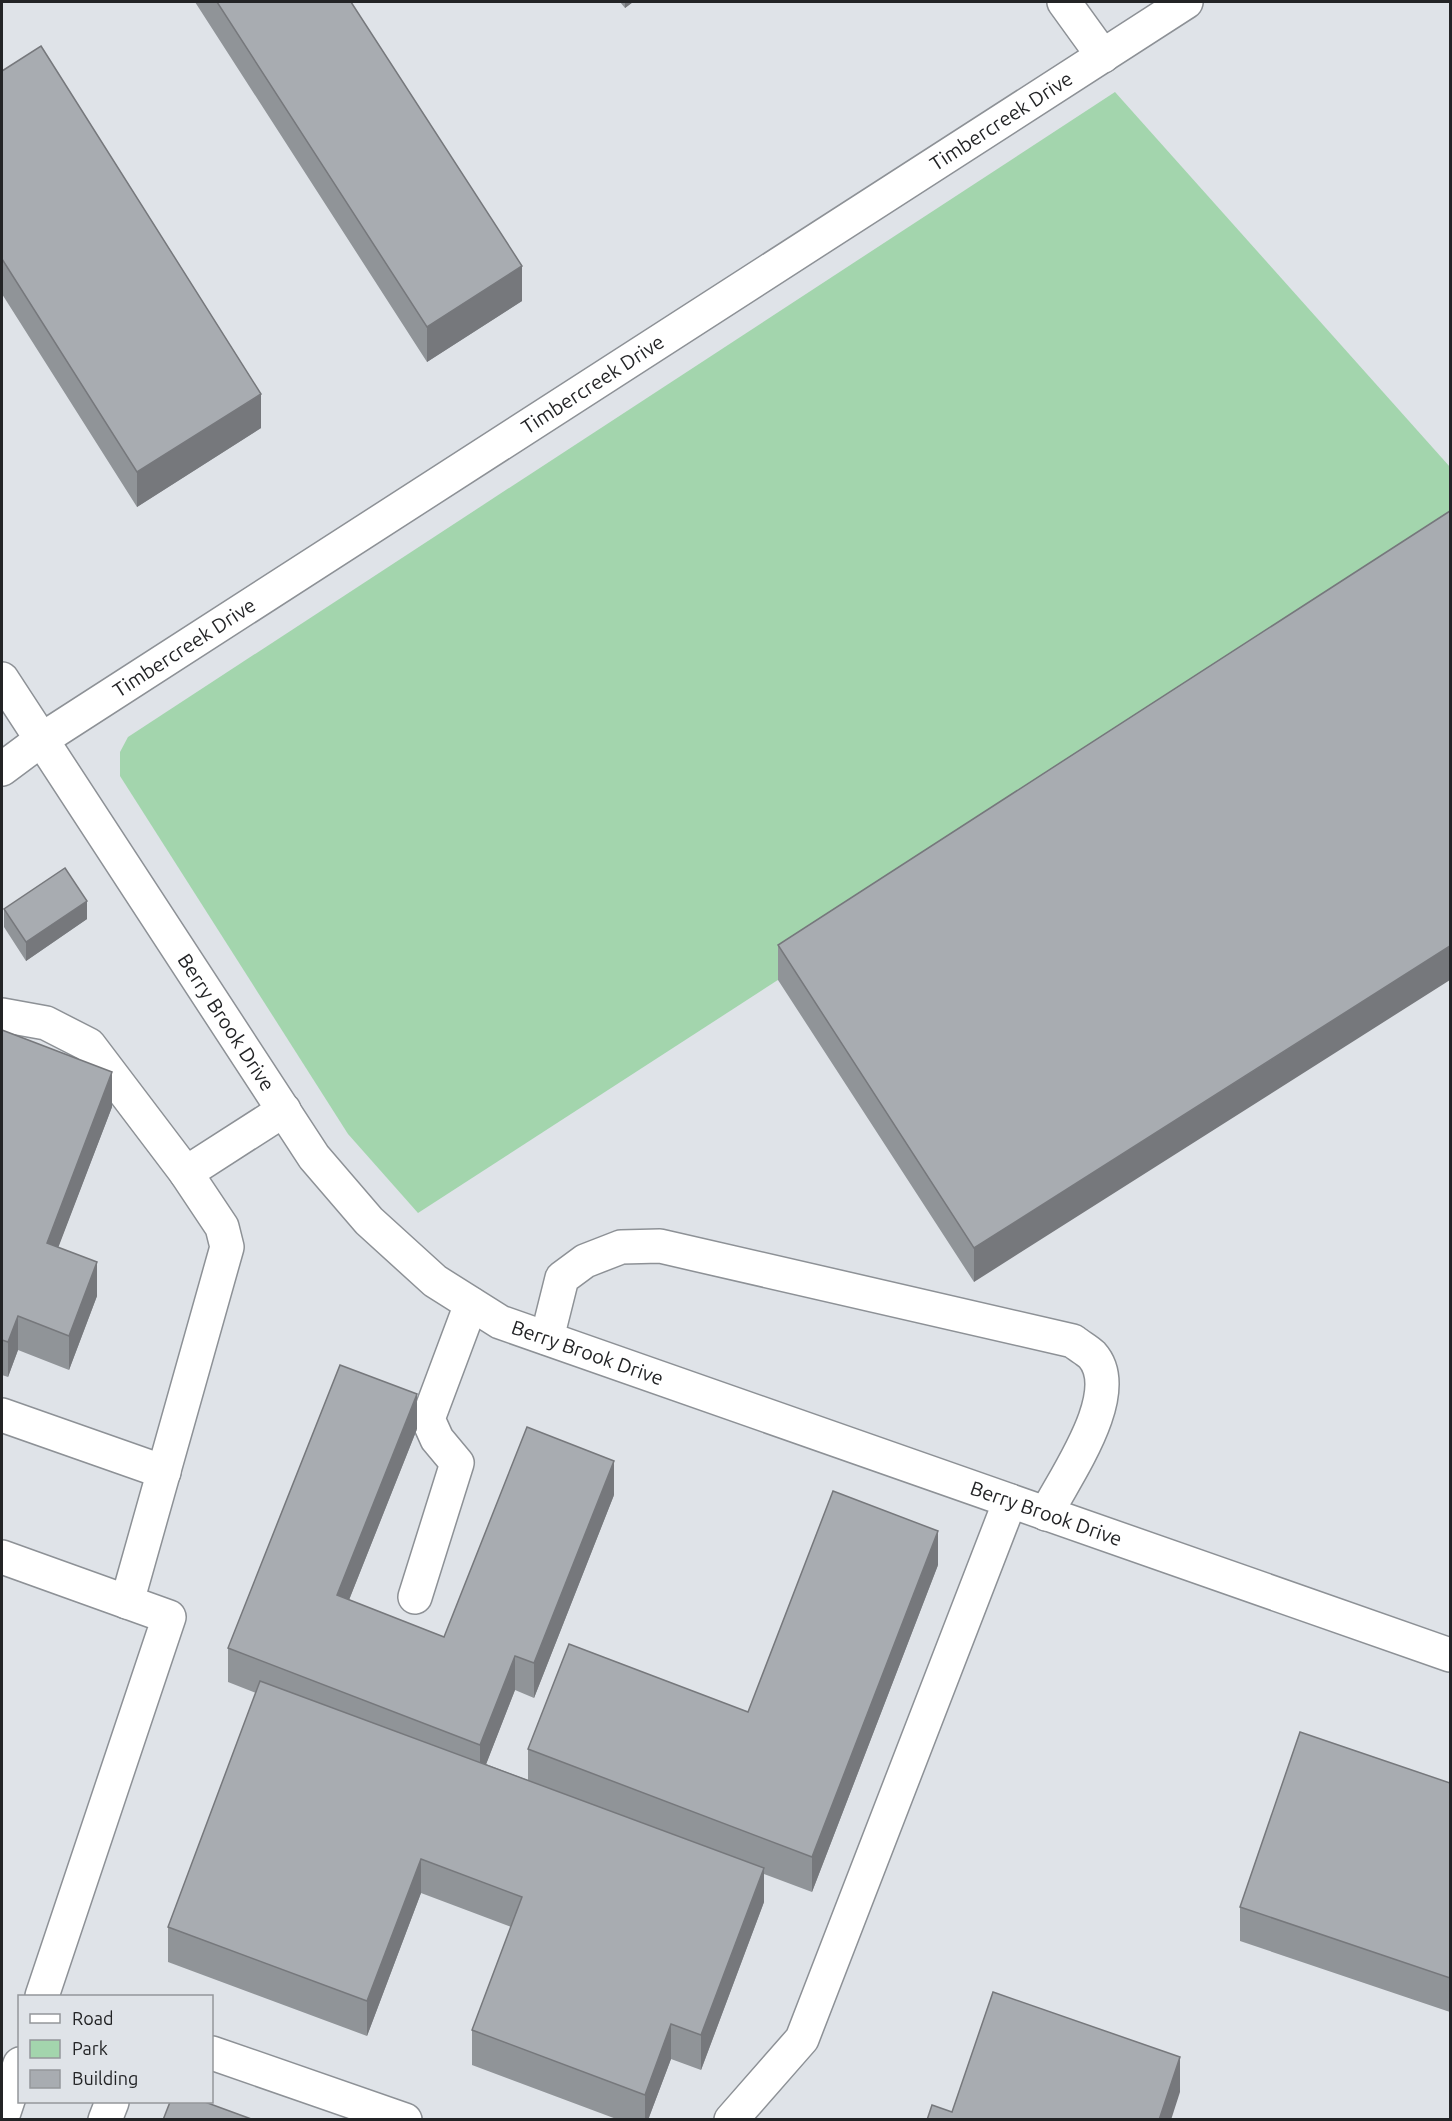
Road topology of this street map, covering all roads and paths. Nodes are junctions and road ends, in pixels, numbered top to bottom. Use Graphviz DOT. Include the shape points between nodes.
graph roads {
  1 [pos="1064,2"];
  2 [pos="1186,2"];
  3 [pos="1103,56"];
  4 [pos="2,679"];
  5 [pos="41,740"];
  6 [pos="2,769"];
  7 [pos="2,1015"];
  8 [pos="284,1110"];
  9 [pos="186,1173"];
  10 [pos="471,1304"];
  11 [pos="547,1338"];
  12 [pos="2,1415"];
  13 [pos="164,1472"];
  14 [pos="1010,1501"];
  15 [pos="1046,1514"];
  16 [pos="2,1557"];
  17 [pos="415,1597"];
  18 [pos="127,1602"];
  19 [pos="1450,1655"];
  20 [pos="42,1995"];
  21 [pos="213,2053"];
  22 [pos="18,2070"];
  23 [pos="112,2103"];
  24 [pos="2,2118"];
  25 [pos="105,2120"];
  26 [pos="405,2120"];
  27 [pos="731,2120"];
  1 -- 3 [label="street"];
  2 -- 3 [label="street, Timbercreek Drive"];
  3 -- 5 [label="street, Timbercreek Drive"];
  4 -- 5 [label="street, Berry Brook Drive"];
  5 -- 6 [label="street, Timbercreek Drive"];
  5 -- 8 [label="street, Berry Brook Drive"];
  7 -- 9 [label="street" via="46,1023 89,1045"];
  8 -- 9 [label="street"];
  8 -- 10 [label="street, Berry Brook Drive" via="314,1157 369,1221 435,1281"];
  9 -- 13 [label="street" via="222,1227 227,1247"];
  10 -- 11 [label="street, Berry Brook Drive" via="500,1322"];
  10 -- 17 [label="street" via="428,1419 437,1439 457,1463"];
  11 -- 14 [label="street, Berry Brook Drive"];
  11 -- 15 [label="street" via="562,1278 585,1261 621,1247 660,1246 1073,1341 1093,1356 1100,1372 1102,1395 1090,1433"];
  12 -- 13 [label="street"];
  13 -- 18 [label="street"];
  14 -- 15 [label="street, Berry Brook Drive"];
  14 -- 27 [label="street" via="802,2039"];
  15 -- 19 [label="street, Berry Brook Drive"];
  16 -- 18 [label="street"];
  18 -- 20 [label="street" via="169,1617"];
  21 -- 26 [label="street"];
  22 -- 24 [label="street"];
  23 -- 25 [label="street"];
}
